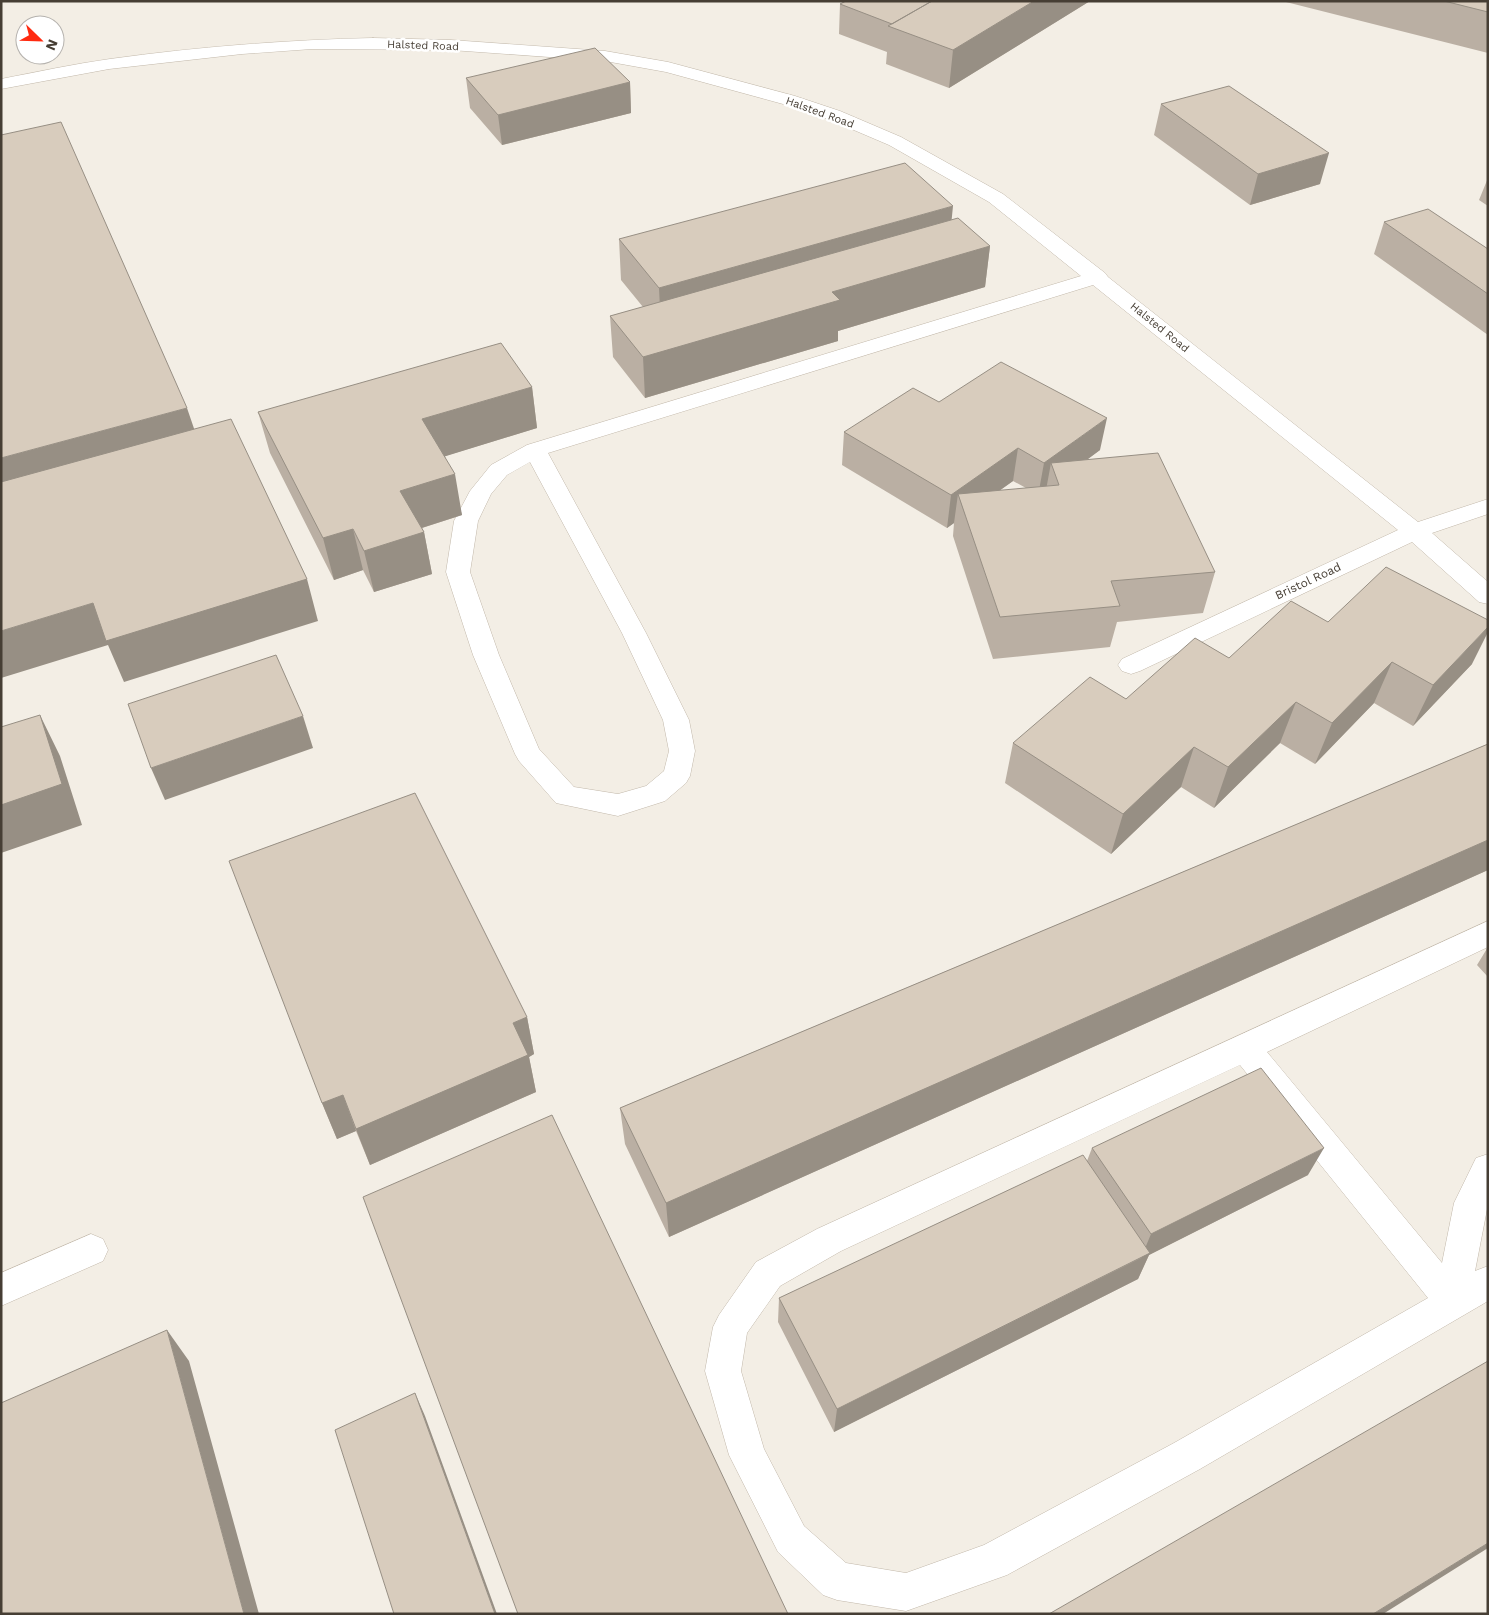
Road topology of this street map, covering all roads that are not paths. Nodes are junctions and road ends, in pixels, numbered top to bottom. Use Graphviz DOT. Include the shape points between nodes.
graph roads {
  1 [pos="1,84"];
  2 [pos="1098,277"];
  3 [pos="535,450"];
  4 [pos="1488,506"];
  5 [pos="1415,531"];
  6 [pos="1488,596"];
  7 [pos="1131,665"];
  8 [pos="1488,932"];
  9 [pos="1245,1048"];
  10 [pos="1488,1169"];
  11 [pos="91,1250"];
  12 [pos="1488,1282"];
  13 [pos="1,1290"];
  14 [pos="1452,1301"];
  1 -- 2 [label="lane, Halsted Road" via="108,64 312,44 537,50 659,65 789,100 895,141 996,198"];
  2 -- 3 [label="lane"];
  2 -- 5 [label="lane, Halsted Road"];
  3 -- 3 [label="lane" via="499,470 481,491 466,521 458,572 486,655 528,754 566,796 618,805 655,794 676,776 682,751 676,720 634,633"];
  4 -- 5 [label="lane, Bristol Road"];
  5 -- 6 [label="lane, Halsted Road"];
  5 -- 7 [label="lane, Bristol Road"];
  8 -- 9 [label="lane"];
  9 -- 14 [label="lane"];
  9 -- 14 [label="lane" via="829,1240 768,1274 731,1326 722,1372 747,1454 791,1539 837,1582 906,1592 993,1561 1187,1456"];
  10 -- 14 [label="lane" via="1471,1203"];
  11 -- 13 [label="lane"];
  12 -- 14 [label="lane"];
}
